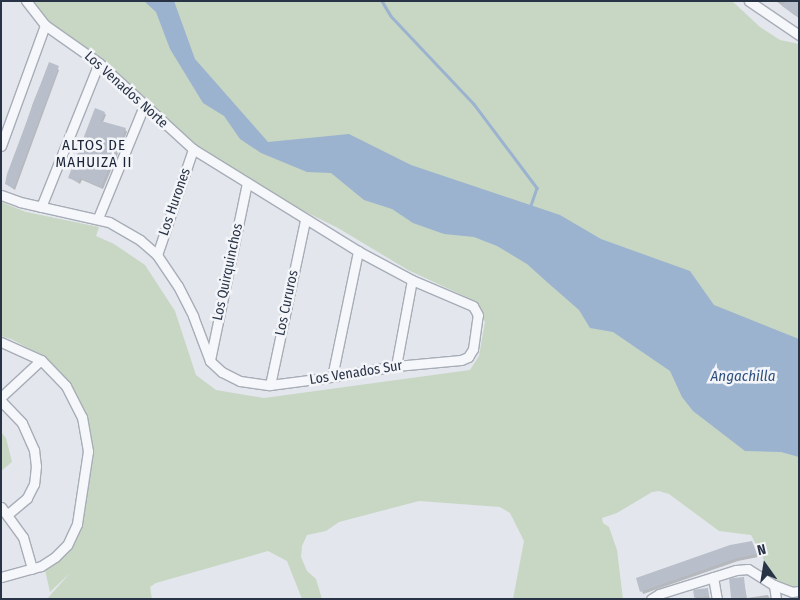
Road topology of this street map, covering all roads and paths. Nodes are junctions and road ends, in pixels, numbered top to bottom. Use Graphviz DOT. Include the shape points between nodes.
graph roads {
  1 [pos="26,1"];
  2 [pos="750,1"];
  3 [pos="45,25"];
  4 [pos="799,36"];
  5 [pos="98,63"];
  6 [pos="144,106"];
  7 [pos="1,146"];
  8 [pos="193,149"];
  9 [pos="232,173"];
  10 [pos="247,184"];
  11 [pos="1,195"];
  12 [pos="41,207"];
  13 [pos="98,218"];
  14 [pos="305,220"];
  15 [pos="358,251"];
  16 [pos="157,255"];
  17 [pos="412,280"];
  18 [pos="1,342"];
  19 [pos="41,360"];
  20 [pos="210,361"];
  21 [pos="396,366"];
  22 [pos="332,378"];
  23 [pos="270,385"];
  24 [pos="1,397"];
  25 [pos="1,401"];
  26 [pos="1,507"];
  27 [pos="8,515"];
  28 [pos="32,569"];
  29 [pos="1,576"];
  30 [pos="713,577"];
  31 [pos="774,585"];
  32 [pos="799,592"];
  33 [pos="657,597"];
  34 [pos="717,599"];
  35 [pos="776,599"];
  1 -- 3 [label="street, Los Venados Norte"];
  2 -- 4 [label="street"];
  3 -- 5 [label="street, Los Venados Norte"];
  3 -- 7 [label="street"];
  5 -- 6 [label="street, Los Venados Norte"];
  5 -- 12 [label="street"];
  6 -- 8 [label="street, Los Venados Norte"];
  6 -- 13 [label="street"];
  8 -- 9 [label="street, Los Venados Norte"];
  8 -- 16 [label="street, Los Hurones"];
  9 -- 10 [label="street, Los Venados Sur"];
  10 -- 14 [label="street, Los Venados Sur"];
  10 -- 20 [label="street, Los Quirquinchos"];
  11 -- 12 [label="street"];
  12 -- 13 [label="street"];
  13 -- 16 [label="street" via="131,233"];
  14 -- 15 [label="street, Los Venados Sur"];
  14 -- 23 [label="street, Los Cururos"];
  15 -- 17 [label="street, Los Venados Sur"];
  15 -- 22 [label="street"];
  16 -- 20 [label="street" via="187,303"];
  17 -- 21 [label="street"];
  17 -- 21 [label="street, Los Venados Sur" via="476,309 478,316 473,349 461,360"];
  18 -- 19 [label="street"];
  19 -- 24 [label="street"];
  19 -- 28 [label="street" via="66,386 78,407 85,428 88,462 77,524 71,539 55,557"];
  20 -- 23 [label="street, Los Venados Sur" via="240,381"];
  21 -- 22 [label="street, Los Venados Sur"];
  22 -- 23 [label="street, Los Venados Sur"];
  25 -- 27 [label="street" via="22,423 34,450 36,466 34,484 26,498"];
  26 -- 27 [label="street"];
  27 -- 28 [label="street" via="27,544"];
  28 -- 29 [label="street"];
  30 -- 31 [label="street" via="748,569"];
  30 -- 33 [label="street"];
  30 -- 34 [label="street"];
  31 -- 32 [label="street"];
  31 -- 35 [label="street"];
}
